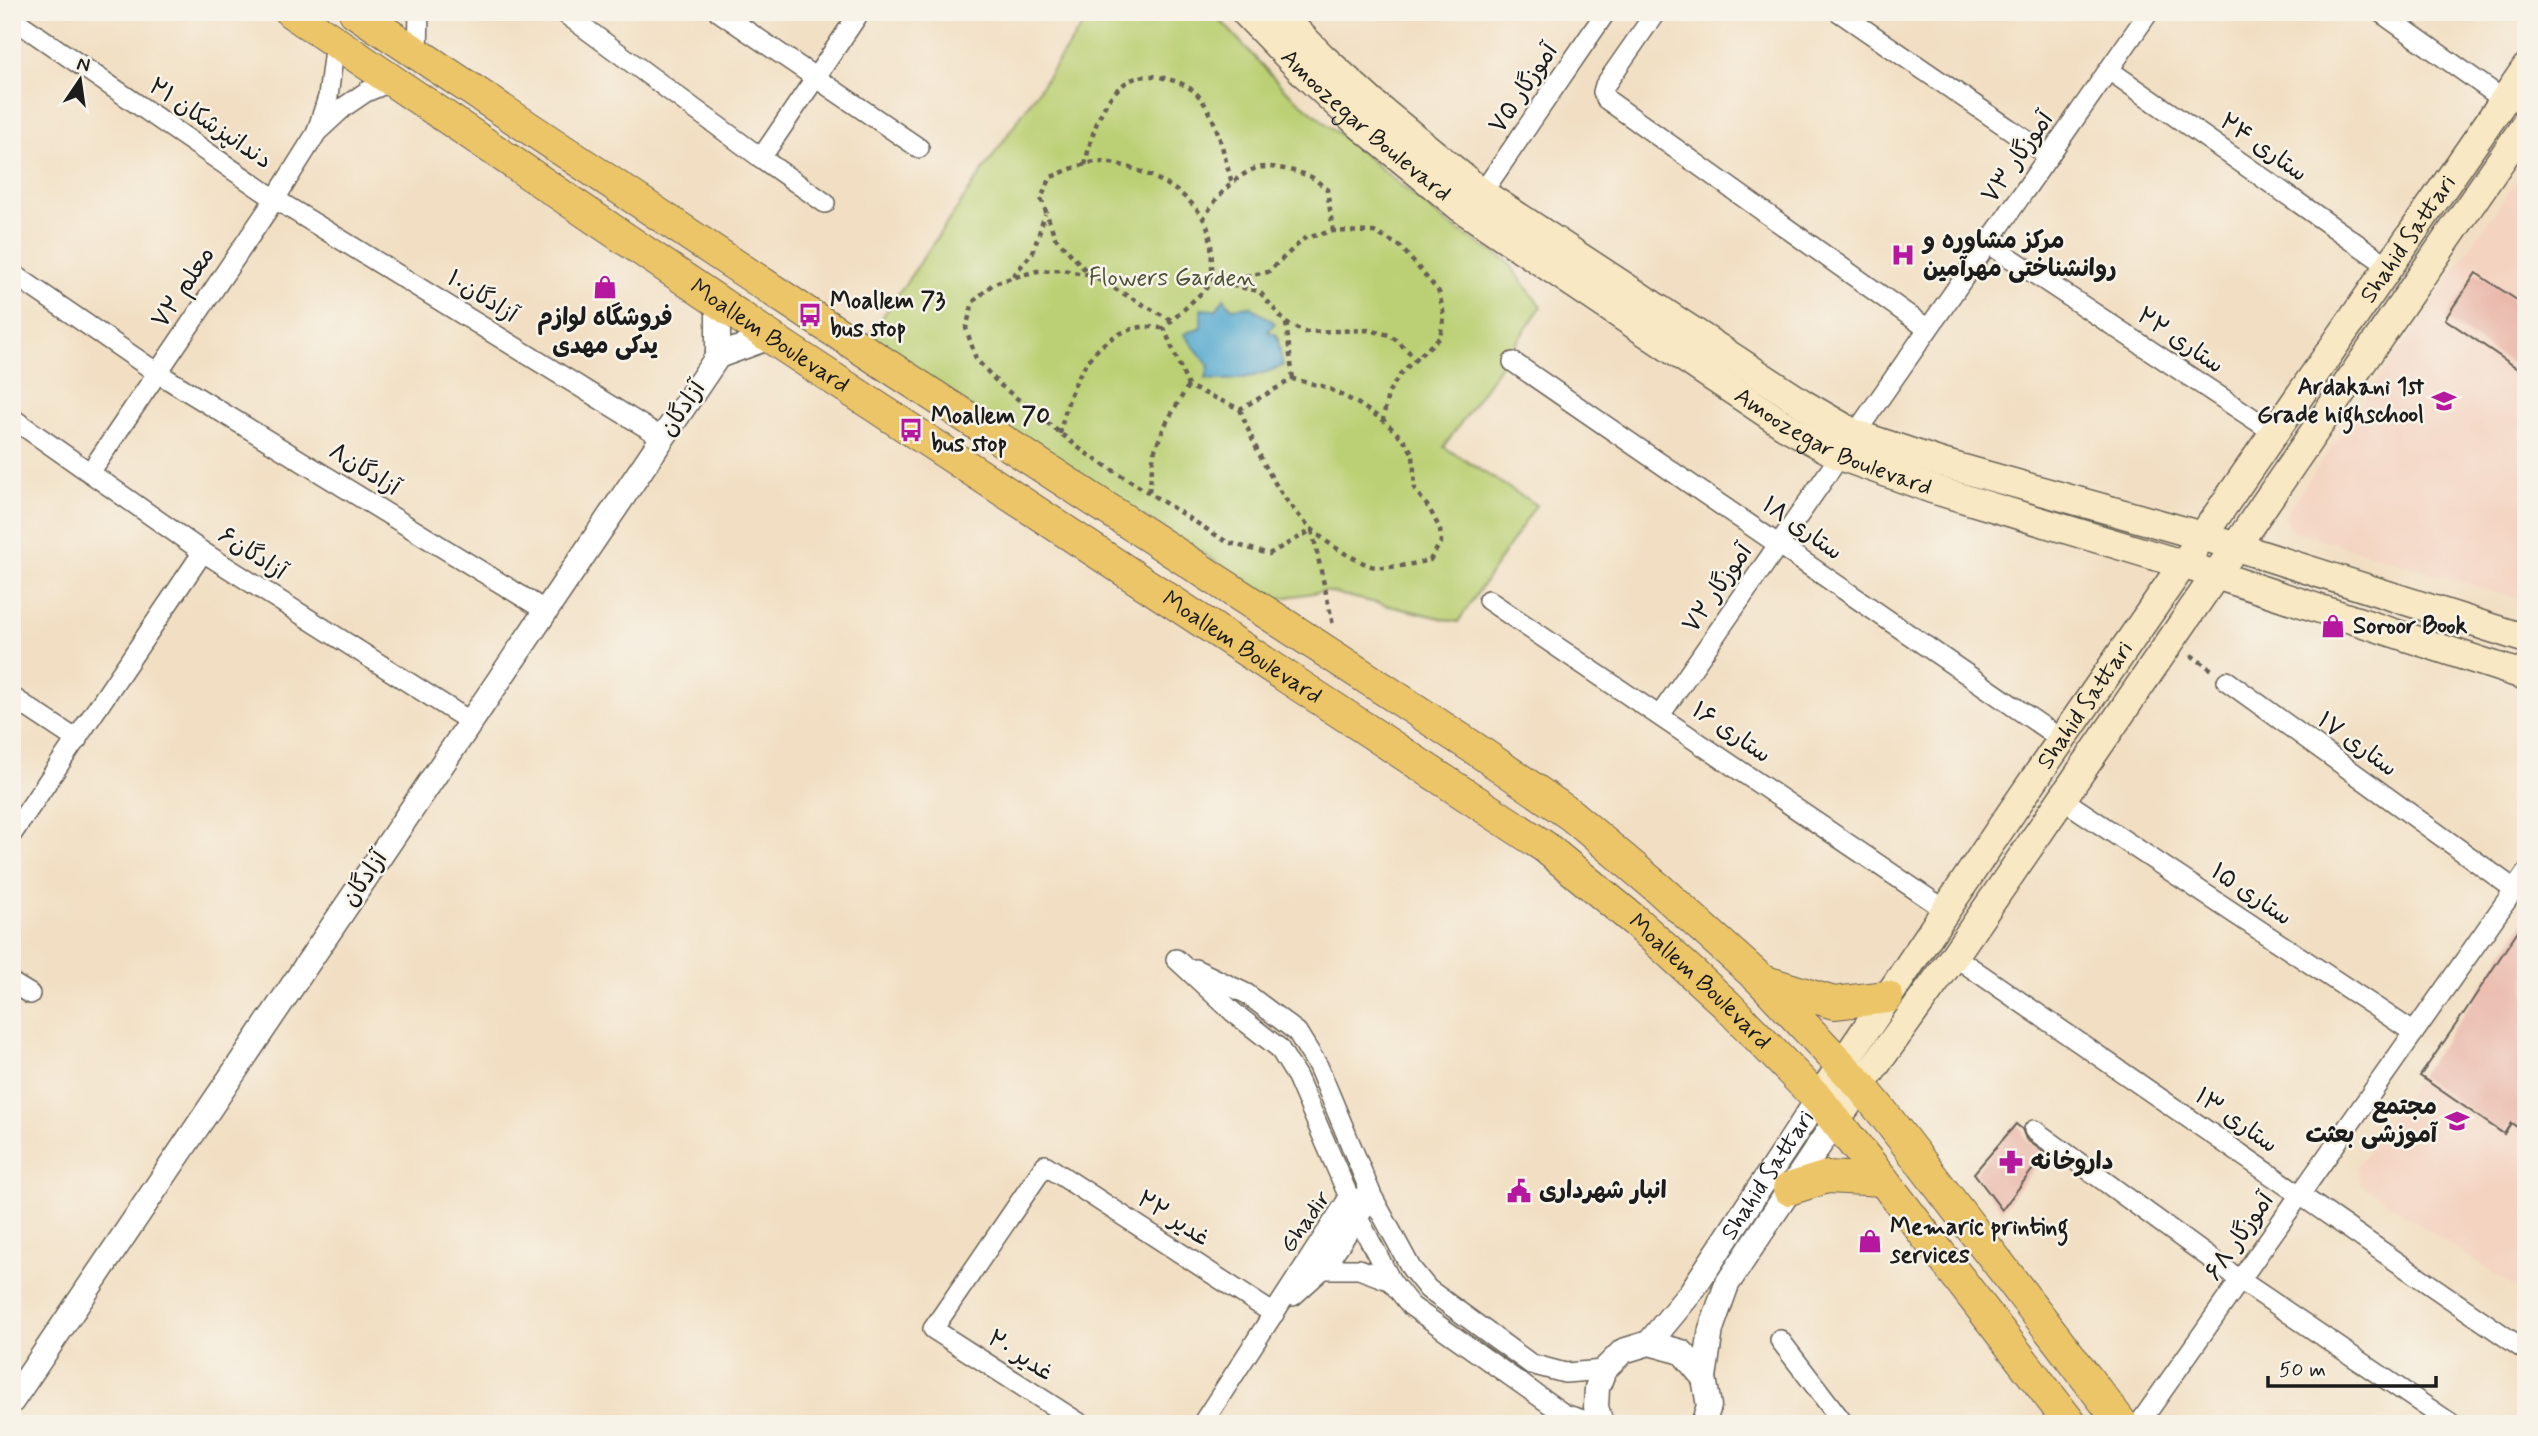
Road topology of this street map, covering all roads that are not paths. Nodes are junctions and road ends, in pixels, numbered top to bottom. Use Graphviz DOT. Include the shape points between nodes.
graph roads {
  1 [pos="290,12"];
  2 [pos="355,12"];
  3 [pos="419,12"];
  4 [pos="563,12"];
  5 [pos="719,12"];
  6 [pos="860,12"];
  7 [pos="1245,12"];
  8 [pos="1278,12"];
  9 [pos="1606,12"];
  10 [pos="1656,12"];
  11 [pos="1839,12"];
  12 [pos="2149,12"];
  13 [pos="2380,12"];
  14 [pos="12,18"];
  15 [pos="335,42"];
  16 [pos="418,54"];
  17 [pos="2526,68"];
  18 [pos="2109,70"];
  19 [pos="816,78"];
  20 [pos="392,81"];
  21 [pos="2504,100"];
  22 [pos="2526,124"];
  23 [pos="317,132"];
  24 [pos="919,148"];
  25 [pos="2049,156"];
  26 [pos="761,158"];
  27 [pos="1482,193"];
  28 [pos="275,199"];
  29 [pos="825,202"];
  30 [pos="1989,243"];
  31 [pos="2389,267"];
  32 [pos="12,273"];
  33 [pos="718,302"];
  34 [pos="1928,330"];
  35 [pos="770,337"];
  36 [pos="718,356"];
  37 [pos="1513,362"];
  38 [pos="156,372"];
  39 [pos="12,418"];
  40 [pos="2275,433"];
  41 [pos="663,438"];
  42 [pos="1848,445"];
  43 [pos="91,471"];
  44 [pos="2202,536"];
  45 [pos="1779,544"];
  46 [pos="2235,546"];
  47 [pos="202,552"];
  48 [pos="2182,564"];
  49 [pos="2216,574"];
  50 [pos="1488,600"];
  51 [pos="546,611"];
  52 [pos="2526,639"];
  53 [pos="2526,676"];
  54 [pos="2227,681"];
  55 [pos="12,697"];
  56 [pos="1660,715"];
  57 [pos="471,722"];
  58 [pos="2061,739"];
  59 [pos="77,740"];
  60 [pos="2062,799"];
  61 [pos="12,834"];
  62 [pos="2520,881"];
  63 [pos="1944,909"];
  64 [pos="1954,956"];
  65 [pos="1761,980"];
  66 [pos="12,983"];
  67 [pos="30,994"];
  68 [pos="1887,997"];
  69 [pos="2413,1032"];
  70 [pos="1851,1075"];
  71 [pos="1827,1109"];
  72 [pos="2034,1130"];
  73 [pos="1884,1180"];
  74 [pos="1789,1189"];
  75 [pos="2300,1194"];
  76 [pos="1372,1196"];
  77 [pos="1348,1199"];
  78 [pos="1358,1218"];
  79 [pos="1323,1269"];
  80 [pos="2240,1280"];
  81 [pos="1391,1281"];
  82 [pos="1274,1314"];
  83 [pos="933,1329"];
  84 [pos="1780,1340"];
  85 [pos="1649,1343"];
  86 [pos="2526,1351"];
  87 [pos="1604,1370"];
  88 [pos="1704,1378"];
  89 [pos="12,1401"];
  90 [pos="1710,1418"];
  91 [pos="1080,1424"];
  92 [pos="1202,1424"];
  93 [pos="1596,1424"];
  94 [pos="1601,1424"];
  95 [pos="1844,1424"];
  96 [pos="2071,1424"];
  97 [pos="2122,1424"];
  98 [pos="2139,1424"];
  99 [pos="2452,1424"];
  1 -- 15 [label="main road, Moallem Boulevard"];
  2 -- 16 [label="main road, Moallem Boulevard"];
  3 -- 16 [label="street"];
  4 -- 26 [label="street"];
  5 -- 19 [label="street"];
  6 -- 19 [label="street"];
  7 -- 42 [label="main road, Amoozegar Boulevard" via="1360,125 1461,208 1784,425"];
  8 -- 27 [label="main road, Amoozegar Boulevard" via="1376,106"];
  9 -- 27 [label="street, آموزگار ۷۵"];
  10 -- 34 [label="street" via="1605,85 1606,99"];
  11 -- 25 [label="street"];
  12 -- 18 [label="street, ۷۳ آموزگار"];
  13 -- 21 [label="street"];
  14 -- 28 [label="street, دندانپزشکان ۲۱"];
  15 -- 20 [label="main road, Moallem Boulevard"];
  15 -- 23 [label="street"];
  16 -- 65 [label="main road, Moallem Boulevard" via="810,316 1474,748 1571,816"];
  17 -- 21 [label="main road, Shahid Sattari"];
  18 -- 25 [label="street, ۷۳ آموزگار"];
  18 -- 31 [label="street, ستاری ۲۴"];
  19 -- 24 [label="street"];
  19 -- 26 [label="street"];
  20 -- 23 [label="street" via="366,92"];
  20 -- 33 [label="main road, Moallem Boulevard"];
  21 -- 31 [label="main road, Shahid Sattari"];
  22 -- 46 [label="main road, Shahid Sattari"];
  23 -- 28 [label="street, معلم ۷۲"];
  25 -- 30 [label="street, ۷۳ آموزگار"];
  26 -- 29 [label="street"];
  27 -- 42 [label="main road, Amoozegar Boulevard" via="1805,405"];
  28 -- 38 [label="street, معلم ۷۲"];
  28 -- 41 [label="street, آزادگان۱۰"];
  30 -- 34 [label="street, ۷۳ آموزگار"];
  30 -- 40 [label="street, ستاری ۲۲"];
  31 -- 40 [label="main road, Shahid Sattari"];
  32 -- 38 [label="street, آزادگان۸"];
  33 -- 35 [label="main road, Moallem Boulevard"];
  33 -- 36 [label="street"];
  34 -- 42 [label="street, ۷۳ آموزگار"];
  35 -- 36 [label="street"];
  35 -- 71 [label="main road, Moallem Boulevard" via="1545,847 1727,1005"];
  36 -- 41 [label="street, آزادگان"];
  37 -- 45 [label="street, ستاری ۱۸"];
  38 -- 43 [label="street, معلم ۷۲"];
  38 -- 51 [label="street, آزادگان۸"];
  39 -- 43 [label="street, آزادگان۶"];
  40 -- 44 [label="main road, Shahid Sattari"];
  41 -- 51 [label="street, آزادگان"];
  42 -- 44 [label="main road, Amoozegar Boulevard" via="1942,463"];
  42 -- 45 [label="street, ۷۲ آموزگار"];
  42 -- 48 [label="main road, Amoozegar Boulevard" via="1932,489"];
  43 -- 47 [label="street, آزادگان۶"];
  44 -- 46 [label="main road, Amoozegar Boulevard"];
  44 -- 48 [label="main road, Shahid Sattari"];
  45 -- 56 [label="street, ۷۲ آموزگار"];
  45 -- 58 [label="street, ستاری ۱۸"];
  46 -- 49 [label="main road, Shahid Sattari"];
  46 -- 52 [label="main road, Amoozegar Boulevard"];
  47 -- 57 [label="street, آزادگان۶"];
  47 -- 59 [label="street"];
  48 -- 49 [label="main road, Amoozegar Boulevard"];
  48 -- 58 [label="main road, Shahid Sattari"];
  49 -- 53 [label="main road, Amoozegar Boulevard"];
  49 -- 60 [label="main road, Shahid Sattari"];
  50 -- 56 [label="street, ستاری ۱۶"];
  51 -- 57 [label="street, آزادگان"];
  54 -- 62 [label="street, ستاری ۱۷"];
  55 -- 59 [label="street"];
  56 -- 63 [label="street, ستاری ۱۶"];
  57 -- 89 [label="street, آزادگان"];
  58 -- 63 [label="main road, Shahid Sattari"];
  59 -- 61 [label="street"];
  60 -- 64 [label="main road, Shahid Sattari"];
  60 -- 69 [label="street, ستاری ۱۵"];
  62 -- 69 [label="street, آموزگار ۶۸"];
  63 -- 68 [label="main road, Shahid Sattari"];
  64 -- 70 [label="main road, Shahid Sattari"];
  64 -- 75 [label="street, ستاری ۱۳"];
  65 -- 68 [label="main road" via="1834,1003"];
  65 -- 70 [label="main road, Moallem Boulevard"];
  66 -- 67 [label="street"];
  68 -- 70 [label="main road, Shahid Sattari"];
  69 -- 75 [label="street, آموزگار ۶۸"];
  70 -- 71 [label="main road, Shahid Sattari"];
  70 -- 97 [label="main road, Moallem Boulevard"];
  71 -- 73 [label="main road, Moallem Boulevard"];
  71 -- 74 [label="street, Shahid Sattari"];
  71 -- 85 [label="street, Shahid Sattari"];
  72 -- 80 [label="street"];
  73 -- 74 [label="main road" via="1827,1177"];
  73 -- 96 [label="main road, Moallem Boulevard"];
  74 -- 88 [label="street, Shahid Sattari" via="1727,1284 1711,1329"];
  75 -- 80 [label="street, آموزگار ۶۸"];
  75 -- 86 [label="street, ستاری ۱۳"];
  76 -- 77 [label="street, Ghadir"];
  76 -- 77 [label="street" via="1318,1066 1297,1032 1247,994 1176,959 1279,1048 1297,1077"];
  76 -- 78 [label="street, Ghadir"];
  76 -- 87 [label="street" via="1427,1289 1531,1364 1565,1373"];
  77 -- 78 [label="street"];
  77 -- 82 [label="street, Ghadir"];
  78 -- 79 [label="street, Ghadir"];
  78 -- 81 [label="street"];
  79 -- 81 [label="street" via="1359,1269"];
  79 -- 82 [label="street, Ghadir"];
  80 -- 98 [label="street, آموزگار ۶۸"];
  80 -- 99 [label="street"];
  81 -- 93 [label="street" via="1411,1306 1457,1340 1564,1414"];
  82 -- 83 [label="street, غدیر ۲۲" via="1045,1165"];
  82 -- 92 [label="street, Ghadir"];
  83 -- 91 [label="street, غدیر ۲۰"];
  84 -- 95 [label="street"];
  85 -- 87 [label="street" via="1623,1351"];
  85 -- 88 [label="street" via="1682,1352"];
  87 -- 94 [label="street" via="1597,1388"];
  88 -- 90 [label="street"];
}
